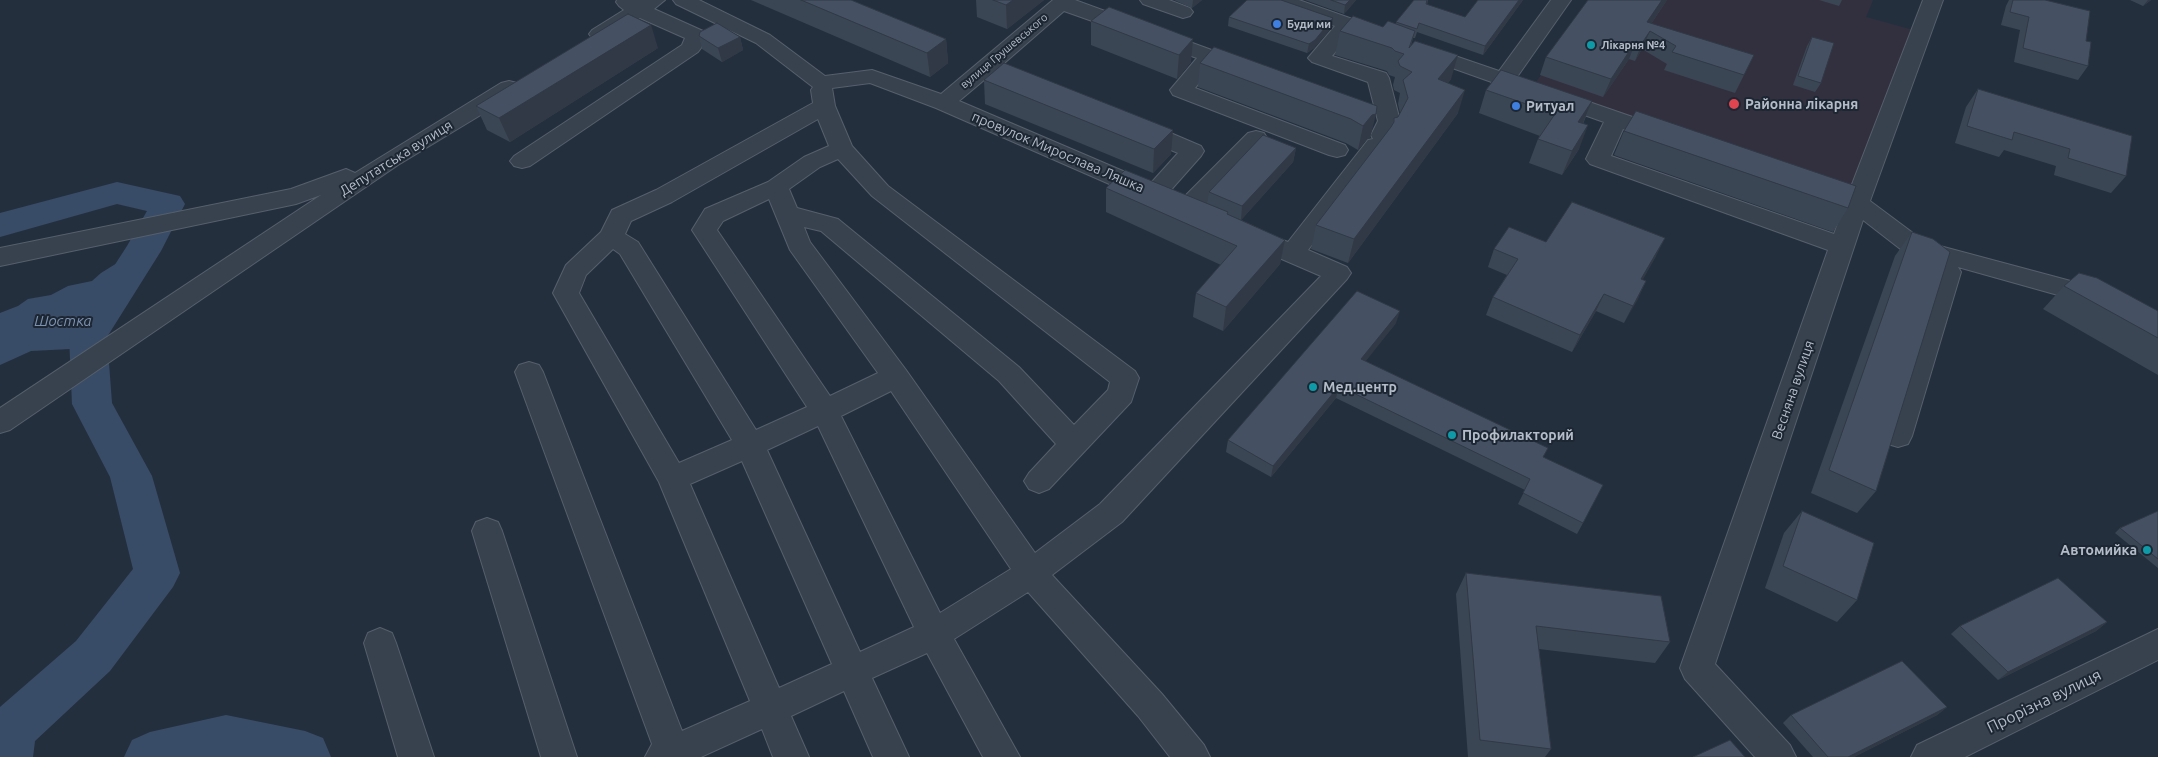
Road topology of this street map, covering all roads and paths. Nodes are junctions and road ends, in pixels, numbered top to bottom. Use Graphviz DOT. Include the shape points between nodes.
graph roads {
  1 [pos="683,0"];
  2 [pos="1150,0"];
  3 [pos="1280,0"];
  4 [pos="1561,0"];
  5 [pos="1933,0"];
  6 [pos="1063,2"];
  7 [pos="639,4"];
  8 [pos="1183,12"];
  9 [pos="1348,24"];
  10 [pos="578,46"];
  11 [pos="987,66"];
  12 [pos="527,77"];
  13 [pos="1504,79"];
  14 [pos="1050,92"];
  15 [pos="823,95"];
  16 [pos="944,103"];
  17 [pos="1617,119"];
  18 [pos="1122,121"];
  19 [pos="1256,138"];
  20 [pos="1682,142"];
  21 [pos="842,150"];
  22 [pos="1337,150"];
  23 [pos="390,160"];
  24 [pos="522,161"];
  25 [pos="1793,181"];
  26 [pos="776,187"];
  27 [pos="1154,194"];
  28 [pos="1857,204"];
  29 [pos="787,214"];
  30 [pos="1231,227"];
  31 [pos="611,237"];
  32 [pos="1843,246"];
  33 [pos="1914,246"];
  34 [pos="1292,254"];
  35 [pos="0,257"];
  36 [pos="2158,330"];
  37 [pos="528,372"];
  38 [pos="896,377"];
  39 [pos="825,411"];
  40 [pos="9,416"];
  41 [pos="1898,436"];
  42 [pos="1074,444"];
  43 [pos="750,445"];
  44 [pos="673,479"];
  45 [pos="1038,481"];
  46 [pos="487,531"];
  47 [pos="1031,573"];
  48 [pos="934,634"];
  49 [pos="380,643"];
  50 [pos="2158,644"];
  51 [pos="852,671"];
  52 [pos="771,708"];
  53 [pos="670,756"];
  54 [pos="416,757"];
  55 [pos="559,757"];
  56 [pos="791,757"];
  57 [pos="891,757"];
  58 [pos="1002,757"];
  59 [pos="1192,757"];
  60 [pos="1778,757"];
  61 [pos="1929,757"];
  1 -- 15 [label="street" via="763,39"];
  2 -- 8 [label="street"];
  3 -- 9 [label="street"];
  4 -- 13 [label="street"];
  5 -- 28 [label="street, Весняна вулиця"];
  6 -- 11 [label="street, вулиця Грушевського"];
  6 -- 22 [label="street" via="1210,56 1181,90"];
  7 -- 10 [label="street"];
  7 -- 24 [label="street" via="696,35 691,48"];
  9 -- 13 [label="street"];
  9 -- 34 [label="street" via="1320,58 1378,78 1389,121 1379,140"];
  11 -- 14 [label="street"];
  11 -- 16 [label="street, вулиця Грушевського"];
  12 -- 23 [label="street, Депутатська вулиця"];
  13 -- 17 [label="street"];
  15 -- 16 [label="street, провулок Мирослава Ляшка" via="872,76"];
  15 -- 21 [label="street"];
  15 -- 31 [label="street" via="664,196 621,216"];
  16 -- 27 [label="street, провулок Мирослава Ляшка"];
  17 -- 20 [label="street"];
  17 -- 32 [label="street" via="1598,159"];
  18 -- 27 [label="street" via="1194,151"];
  19 -- 27 [label="street, провулок Мирослава Ляшка" via="1196,212"];
  21 -- 26 [label="street" via="812,162"];
  21 -- 42 [label="street" via="880,191 1125,378 1121,394"];
  23 -- 35 [label="street" via="296,196"];
  23 -- 40 [label="street, Депутатська вулиця"];
  25 -- 28 [label="street"];
  26 -- 29 [label="street"];
  26 -- 39 [label="street" via="714,215 704,230"];
  28 -- 32 [label="street, Весняна вулиця"];
  28 -- 33 [label="street"];
  29 -- 38 [label="street" via="799,244"];
  29 -- 42 [label="street" via="829,225 1009,374"];
  30 -- 34 [label="street"];
  31 -- 43 [label="street" via="629,248"];
  31 -- 44 [label="street" via="575,271 566,293"];
  32 -- 60 [label="street, Весняна вулиця" via="1697,668"];
  33 -- 36 [label="street" via="2099,296"];
  33 -- 41 [label="street" via="1948,272"];
  34 -- 47 [label="street" via="1338,273 1111,513"];
  37 -- 53 [label="street"];
  38 -- 39 [label="street"];
  38 -- 47 [label="street"];
  39 -- 43 [label="street"];
  39 -- 48 [label="street"];
  42 -- 45 [label="street"];
  43 -- 44 [label="street"];
  43 -- 51 [label="street"];
  44 -- 52 [label="street"];
  46 -- 55 [label="street"];
  47 -- 48 [label="street"];
  47 -- 59 [label="street" via="1150,705"];
  48 -- 51 [label="street"];
  48 -- 58 [label="street"];
  49 -- 54 [label="street"];
  50 -- 61 [label="street, Прорізна вулиця"];
  51 -- 52 [label="street"];
  51 -- 57 [label="street"];
  52 -- 53 [label="street"];
  52 -- 56 [label="street"];
}
